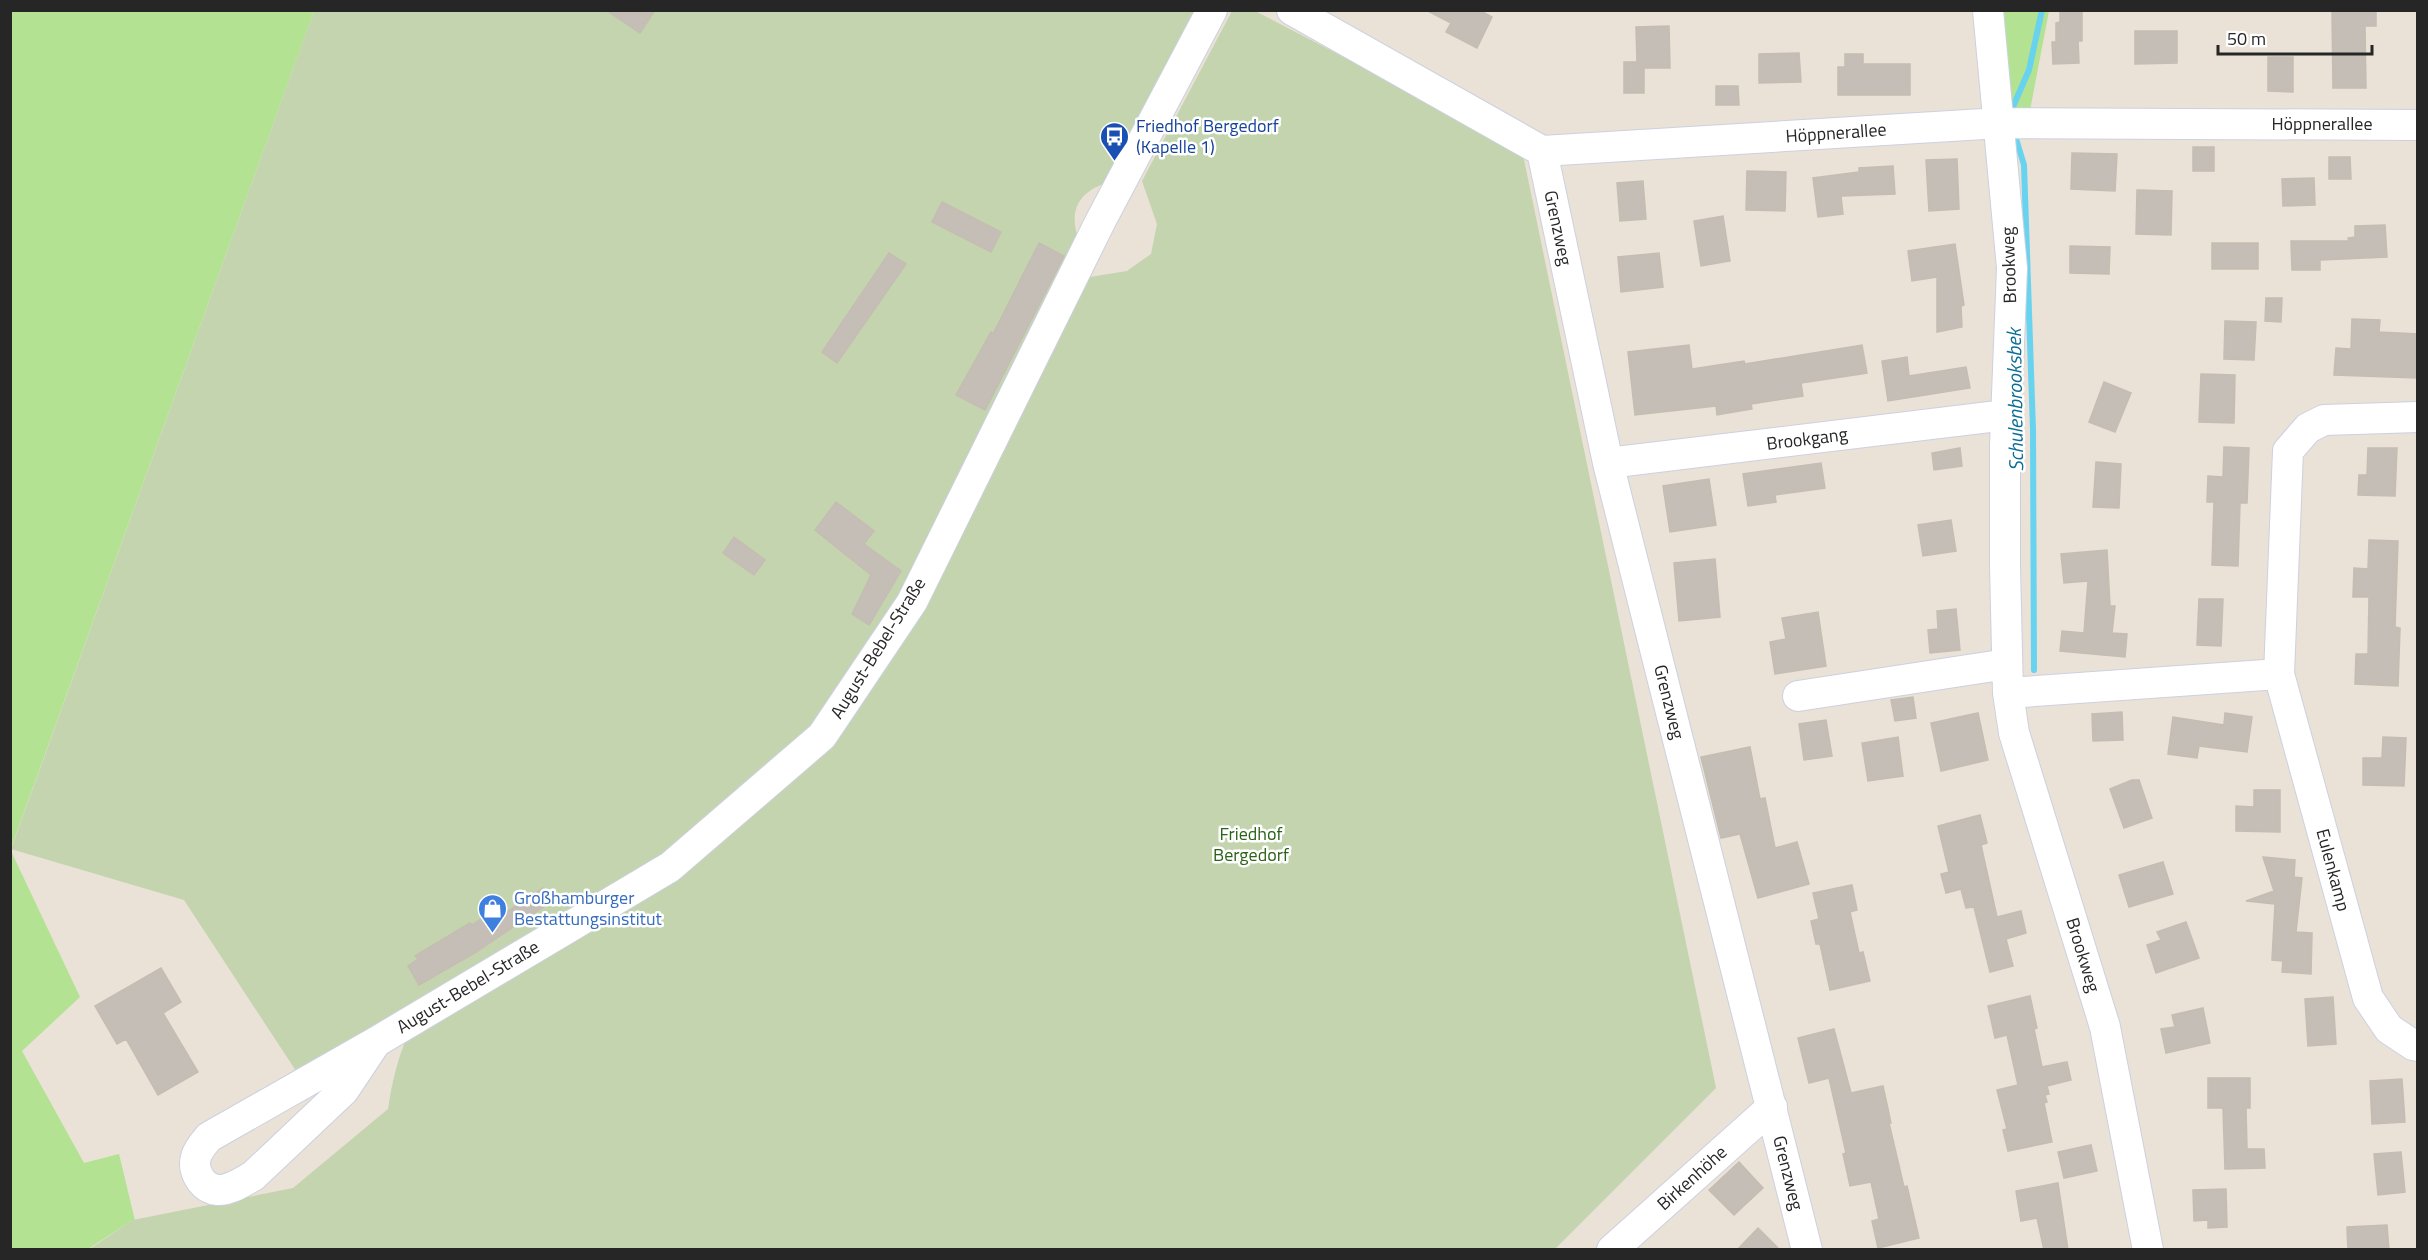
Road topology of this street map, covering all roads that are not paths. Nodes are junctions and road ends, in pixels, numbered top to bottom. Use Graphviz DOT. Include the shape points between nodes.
graph roads {
  1 [pos="1212,10"];
  2 [pos="1292,10"];
  3 [pos="1988,10"];
  4 [pos="2000,123"];
  5 [pos="2418,125"];
  6 [pos="1542,151"];
  7 [pos="2007,416"];
  8 [pos="2418,417"];
  9 [pos="1608,463"];
  10 [pos="2279,674"];
  11 [pos="2007,679"];
  12 [pos="1798,696"];
  13 [pos="376,1042"];
  14 [pos="2418,1046"];
  15 [pos="1772,1107"];
  16 [pos="1612,1250"];
  17 [pos="1807,1250"];
  18 [pos="2148,1250"];
  1 -- 13 [label="street, August-Bebel-Straße" via="1100,222 912,602 822,736 670,867"];
  2 -- 6 [label="street"];
  3 -- 4 [label="street, Brookweg"];
  4 -- 5 [label="street, Höppnerallee"];
  4 -- 6 [label="street, Höppnerallee"];
  4 -- 7 [label="street, Brookweg" via="2012,268"];
  6 -- 9 [label="street, Grenzweg"];
  7 -- 9 [label="street, Brookgang"];
  7 -- 11 [label="street, Brookweg"];
  8 -- 10 [label="street, Eulenkamp" via="2324,420 2308,428 2288,451"];
  9 -- 15 [label="street, Grenzweg"];
  10 -- 11 [label="street"];
  10 -- 14 [label="street, Eulenkamp" via="2368,998 2389,1029"];
  11 -- 12 [label="street"];
  11 -- 18 [label="street, Brookweg" via="2014,733 2105,1027"];
  13 -- 13 [label="street, August-Bebel-Straße" via="209,1137 195,1158 200,1180 217,1190 253,1176 344,1090"];
  15 -- 16 [label="street, Birkenhöhe"];
  15 -- 17 [label="street, Grenzweg"];
}
